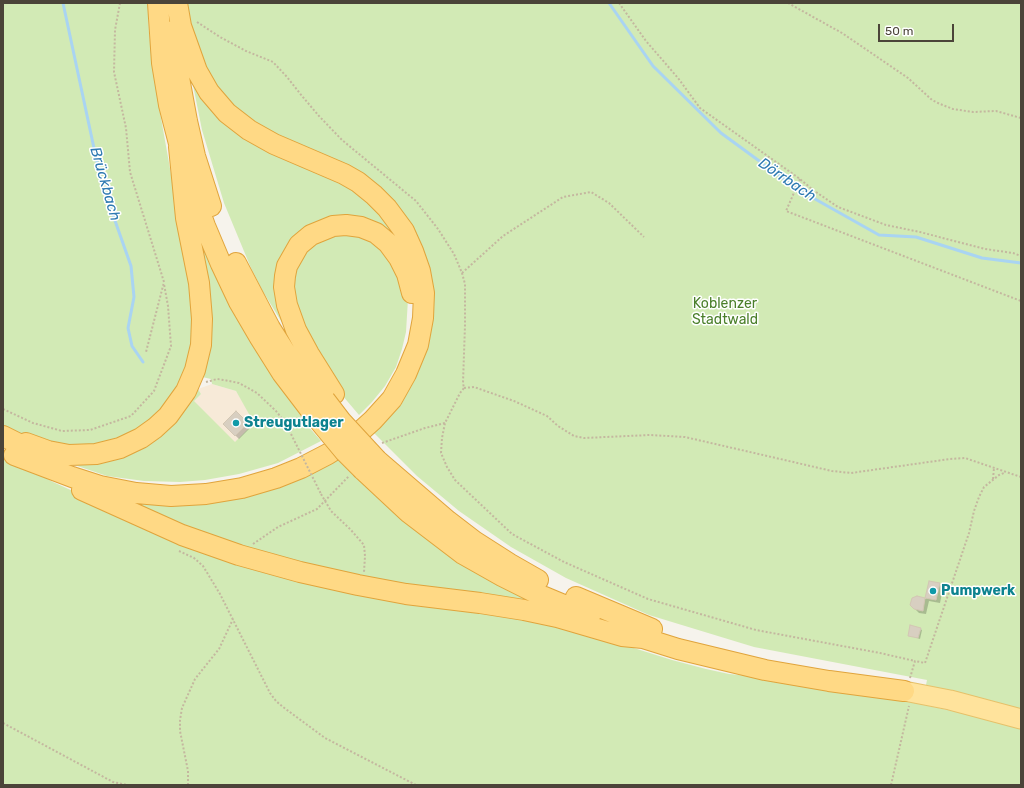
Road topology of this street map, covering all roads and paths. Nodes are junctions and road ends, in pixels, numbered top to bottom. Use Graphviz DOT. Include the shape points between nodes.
graph roads {
  1 [pos="120,3"];
  2 [pos="158,3"];
  3 [pos="172,3"];
  4 [pos="177,3"];
  5 [pos="619,3"];
  6 [pos="788,3"];
  7 [pos="197,22"];
  8 [pos="1021,118"];
  9 [pos="179,147"];
  10 [pos="800,180"];
  11 [pos="644,237"];
  12 [pos="1021,256"];
  13 [pos="462,273"];
  14 [pos="164,282"];
  15 [pos="1021,300"];
  16 [pos="146,352"];
  17 [pos="201,383"];
  18 [pos="464,388"];
  19 [pos="323,402"];
  20 [pos="3,409"];
  21 [pos="445,423"];
  22 [pos="3,435"];
  23 [pos="367,460"];
  24 [pos="994,468"];
  25 [pos="1005,472"];
  26 [pos="1021,478"];
  27 [pos="992,480"];
  28 [pos="325,502"];
  29 [pos="176,549"];
  30 [pos="239,555"];
  31 [pos="360,586"];
  32 [pos="233,619"];
  33 [pos="643,638"];
  34 [pos="915,660"];
  35 [pos="908,691"];
  36 [pos="1021,719"];
  37 [pos="3,723"];
  38 [pos="127,785"];
  39 [pos="188,785"];
  40 [pos="416,785"];
  41 [pos="891,785"];
  1 -- 14 [label="path" via="115,30 114,72 126,128 130,172"];
  2 -- 9 [label="highway" via="162,63"];
  3 -- 19 [label="highway" via="177,65 187,121 195,156 215,216 233,259 270,328 291,361"];
  4 -- 30 [label="highway" via="181,26 197,71 209,92 227,113 249,130 274,144 344,174 374,195 404,231 418,264 424,293 418,345 392,399 352,439 301,468 276,478 242,488 206,494 171,496 136,493 100,486 14,455 71,485 182,535"];
  5 -- 10 [label="path" via="700,108"];
  6 -- 8 [label="path" via="842,33 908,78 940,104 953,109 973,112 996,111"];
  7 -- 13 [label="path" via="220,37 273,62 342,140 416,201 454,254"];
  9 -- 19 [label="highway" via="205,226 239,302 282,373"];
  9 -- 22 [label="highway" via="186,218 199,283 202,319 201,345 195,370 186,391 168,416 141,438 120,448 96,454 69,455 48,451"];
  10 -- 12 [label="path" via="838,207 880,223"];
  10 -- 15 [label="path" via="786,211"];
  11 -- 13 [label="path" via="609,203 590,192 563,197 503,236"];
  13 -- 18 [label="path" via="465,284"];
  14 -- 16 [label="path"];
  14 -- 20 [label="path" via="171,346 154,391 131,416 90,430 62,431 33,423"];
  17 -- 28 [label="path, bridge" via="216,380 239,383 257,393 276,411 284,421"];
  18 -- 21 [label="path"];
  18 -- 24 [label="path" via="474,387 514,401 547,416 574,436 584,438 650,435 685,437 832,471 852,473 965,458"];
  19 -- 22 [label="highway" via="309,354 296,330 287,305 284,287 287,266 294,252 318,231 333,226 361,227 376,233 396,253 407,274 412,295 412,316 408,343 385,395 366,415 333,438 273,468 206,484 172,486 137,484 88,474 45,457"];
  19 -- 23 [label="highway, bridge"];
  21 -- 23 [label="path" via="383,443"];
  21 -- 34 [label="path" via="441,454 455,480 512,534 564,562 648,599 756,630"];
  23 -- 28 [label="path"];
  23 -- 33 [label="highway" via="408,512 463,554 542,596"];
  23 -- 35 [label="highway" via="474,541 510,564 549,586 644,627 709,647"];
  24 -- 25 [label="path"];
  24 -- 27 [label="path"];
  25 -- 26 [label="path"];
  25 -- 27 [label="path"];
  27 -- 34 [label="path" via="984,487 974,511 970,533 925,663"];
  28 -- 30 [label="path" via="317,509 271,531"];
  28 -- 31 [label="path" via="364,545 364,567"];
  29 -- 32 [label="path" via="203,566"];
  30 -- 31 [label="highway"];
  31 -- 33 [label="highway" via="524,610 622,636"];
  32 -- 39 [label="path" via="219,649 195,679 182,708 180,731 188,771"];
  32 -- 40 [label="path" via="270,693 283,707 325,738"];
  33 -- 35 [label="highway" via="765,670"];
  34 -- 35 [label="path"];
  35 -- 36 [label="main road"];
  35 -- 41 [label="path"];
  37 -- 38 [label="path" via="113,782"];
}
